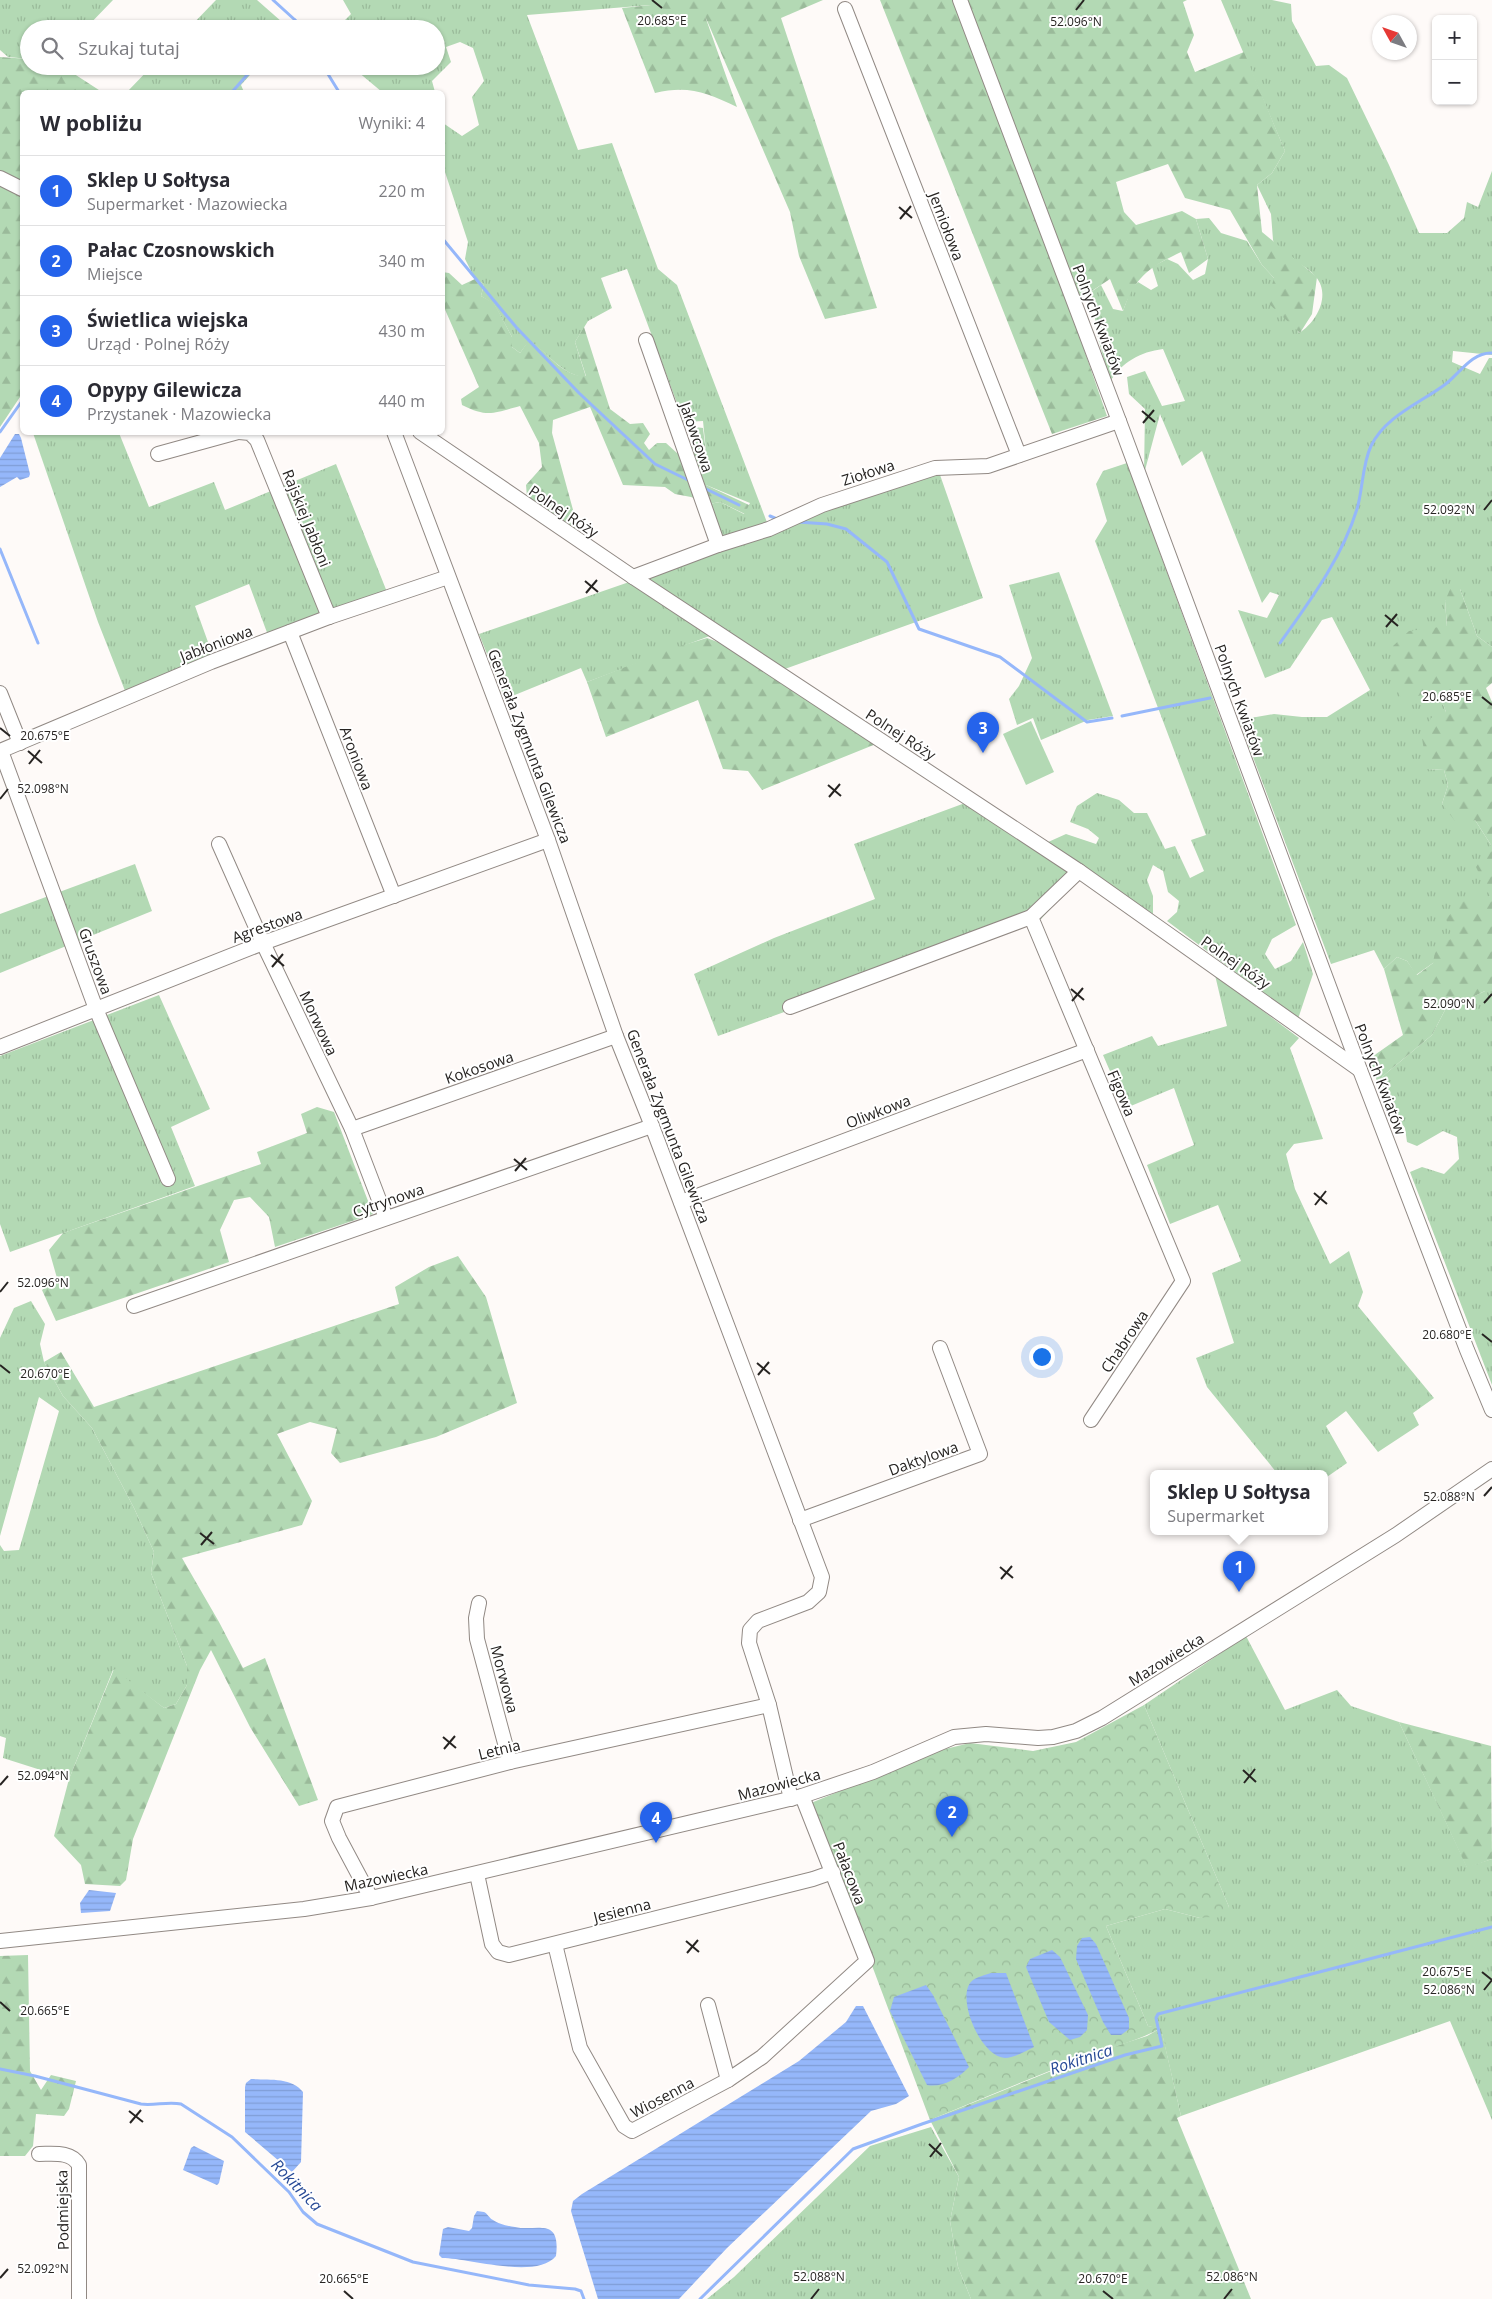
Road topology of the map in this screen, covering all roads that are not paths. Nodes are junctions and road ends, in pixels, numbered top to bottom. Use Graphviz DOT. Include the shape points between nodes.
graph roads {
  1 [pos="960,0"];
  2 [pos="845,9"];
  3 [pos="0,178"];
  4 [pos="20,189"];
  5 [pos="646,340"];
  6 [pos="1119,420"];
  7 [pos="234,435"];
  8 [pos="246,435"];
  9 [pos="395,435"];
  10 [pos="424,435"];
  11 [pos="158,454"];
  12 [pos="1019,455"];
  13 [pos="718,545"];
  14 [pos="448,577"];
  15 [pos="633,577"];
  16 [pos="329,617"];
  17 [pos="290,632"];
  18 [pos="0,694"];
  19 [pos="20,743"];
  20 [pos="0,751"];
  21 [pos="548,840"];
  22 [pos="219,844"];
  23 [pos="1079,871"];
  24 [pos="394,896"];
  25 [pos="1031,917"];
  26 [pos="263,943"];
  27 [pos="790,1007"];
  28 [pos="96,1009"];
  29 [pos="616,1036"];
  30 [pos="0,1047"];
  31 [pos="1087,1050"];
  32 [pos="1360,1070"];
  33 [pos="652,1126"];
  34 [pos="352,1129"];
  35 [pos="168,1179"];
  36 [pos="681,1202"];
  37 [pos="386,1218"];
  38 [pos="1183,1281"];
  39 [pos="134,1306"];
  40 [pos="940,1348"];
  41 [pos="1492,1410"];
  42 [pos="1091,1420"];
  43 [pos="1492,1469"];
  44 [pos="800,1520"];
  45 [pos="478,1603"];
  46 [pos="769,1705"];
  47 [pos="510,1762"];
  48 [pos="796,1798"];
  49 [pos="833,1872"];
  50 [pos="477,1874"];
  51 [pos="371,1898"];
  52 [pos="0,1941"];
  53 [pos="555,1944"];
  54 [pos="867,1961"];
  55 [pos="708,2005"];
  56 [pos="728,2080"];
  57 [pos="39,2154"];
  58 [pos="79,2299"];
  1 -- 6 [label="street, Polnych Kwiatów"];
  2 -- 12 [label="street, Jemiołowa"];
  3 -- 4 [label="street"];
  5 -- 13 [label="street, Jałowcowa"];
  6 -- 12 [label="street, Ziołowa"];
  6 -- 32 [label="street, Polnych Kwiatów"];
  7 -- 11 [label="street"];
  8 -- 16 [label="street, Rajskiej Jabłoni" via="257,440 264,455"];
  9 -- 14 [label="street, Generała Zygmunta Gilewicza"];
  10 -- 15 [label="street, Polnej Róży"];
  12 -- 13 [label="street, Ziołowa" via="988,466 935,468 822,505 769,529"];
  13 -- 15 [label="street, Ziołowa"];
  14 -- 16 [label="street, Jabłoniowa"];
  14 -- 21 [label="street, Generała Zygmunta Gilewicza"];
  15 -- 23 [label="street, Polnej Róży"];
  16 -- 17 [label="street, Jabłoniowa"];
  17 -- 19 [label="street, Jabłoniowa"];
  17 -- 24 [label="street, Aroniowa"];
  18 -- 19 [label="street"];
  19 -- 20 [label="street, Jabłoniowa"];
  20 -- 28 [label="street, Gruszowa"];
  21 -- 24 [label="street, Agrestowa"];
  21 -- 29 [label="street, Generała Zygmunta Gilewicza"];
  22 -- 26 [label="street, Morwowa"];
  23 -- 25 [label="street"];
  23 -- 32 [label="street, Polnej Róży"];
  24 -- 26 [label="street, Agrestowa"];
  25 -- 27 [label="street"];
  25 -- 31 [label="street, Figowa"];
  26 -- 28 [label="street, Agrestowa"];
  26 -- 34 [label="street, Morwowa"];
  28 -- 30 [label="street, Agrestowa"];
  28 -- 35 [label="street, Gruszowa"];
  29 -- 33 [label="street, Generała Zygmunta Gilewicza"];
  29 -- 34 [label="street, Kokosowa"];
  31 -- 36 [label="street, Oliwkowa"];
  31 -- 38 [label="street, Figowa"];
  32 -- 41 [label="street, Polnych Kwiatów"];
  33 -- 36 [label="street, Generała Zygmunta Gilewicza"];
  33 -- 37 [label="street, Cytrynowa"];
  34 -- 37 [label="street, Morwowa"];
  36 -- 44 [label="street, Generała Zygmunta Gilewicza"];
  37 -- 39 [label="street, Cytrynowa"];
  38 -- 42 [label="street, Chabrowa"];
  40 -- 44 [label="street, Daktylowa" via="980,1454"];
  43 -- 48 [label="street, Mazowiecka" via="1403,1530 1086,1727 1052,1737 974,1734 954,1737 859,1777"];
  44 -- 46 [label="street, Generała Zygmunta Gilewicza" via="822,1577 819,1592 808,1602 758,1621 750,1630 749,1643"];
  45 -- 47 [label="street, Morwowa" via="478,1638"];
  46 -- 47 [label="street, Letnia"];
  46 -- 48 [label="street, Generała Zygmunta Gilewicza"];
  47 -- 51 [label="street, Letnia" via="337,1807 332,1821 338,1838"];
  48 -- 49 [label="street, Pałacowa"];
  48 -- 50 [label="street, Mazowiecka"];
  49 -- 53 [label="street, Jesienna"];
  49 -- 54 [label="street, Pałacowa"];
  50 -- 51 [label="street, Mazowiecka"];
  50 -- 53 [label="street, Jesienna" via="492,1944 498,1952 509,1955"];
  51 -- 52 [label="street, Mazowiecka" via="304,1909"];
  53 -- 56 [label="street, Wiosenna" via="580,2048 624,2126 632,2131"];
  54 -- 56 [label="street, Wiosenna" via="762,2057"];
  55 -- 56 [label="street"];
  57 -- 58 [label="street, Podmiejska" via="69,2155 79,2165"];
}
